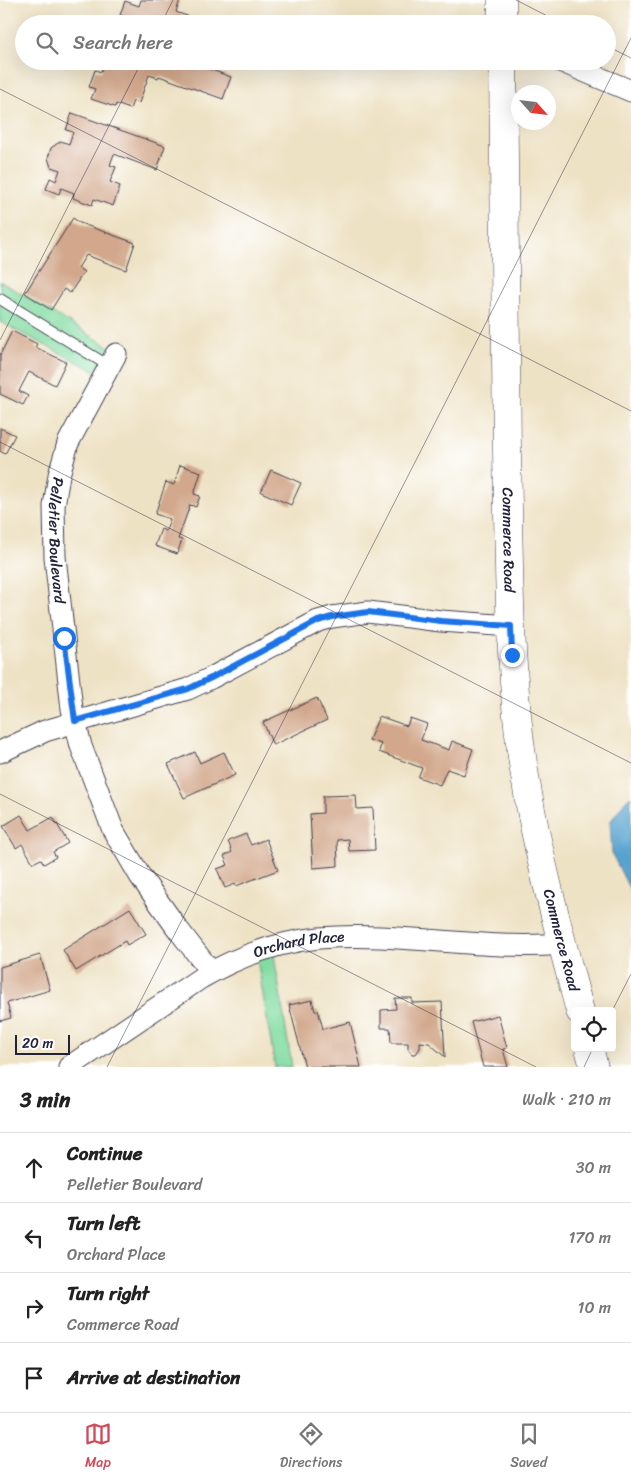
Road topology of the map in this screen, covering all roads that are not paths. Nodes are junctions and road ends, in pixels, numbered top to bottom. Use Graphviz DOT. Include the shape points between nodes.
graph roads {
  1 [pos="502,0"];
  2 [pos="502,15"];
  3 [pos="503,70"];
  4 [pos="581,70"];
  5 [pos="631,91"];
  6 [pos="0,299"];
  7 [pos="113,360"];
  8 [pos="511,626"];
  9 [pos="75,721"];
  10 [pos="0,752"];
  11 [pos="562,944"];
  12 [pos="211,972"];
  13 [pos="579,1007"];
  14 [pos="591,1052"];
  15 [pos="70,1067"];
  16 [pos="594,1067"];
  1 -- 2 [label="main road"];
  3 -- 8 [label="main road, Commerce Road"];
  4 -- 5 [label="street"];
  6 -- 7 [label="lane"];
  7 -- 9 [label="street, Pelletier Boulevard" via="66,449 54,506 54,557"];
  8 -- 9 [label="street" via="368,612 332,617 318,621 188,689"];
  8 -- 11 [label="main road, Commerce Road" via="514,691 523,765"];
  9 -- 10 [label="street"];
  9 -- 12 [label="street, Pelletier Boulevard" via="81,746 113,830 140,876"];
  11 -- 12 [label="street, Orchard Place" via="514,946 391,938 319,938 268,948"];
  11 -- 13 [label="main road, Commerce Road"];
  12 -- 15 [label="street, Orchard Place"];
  14 -- 16 [label="main road"];
}
